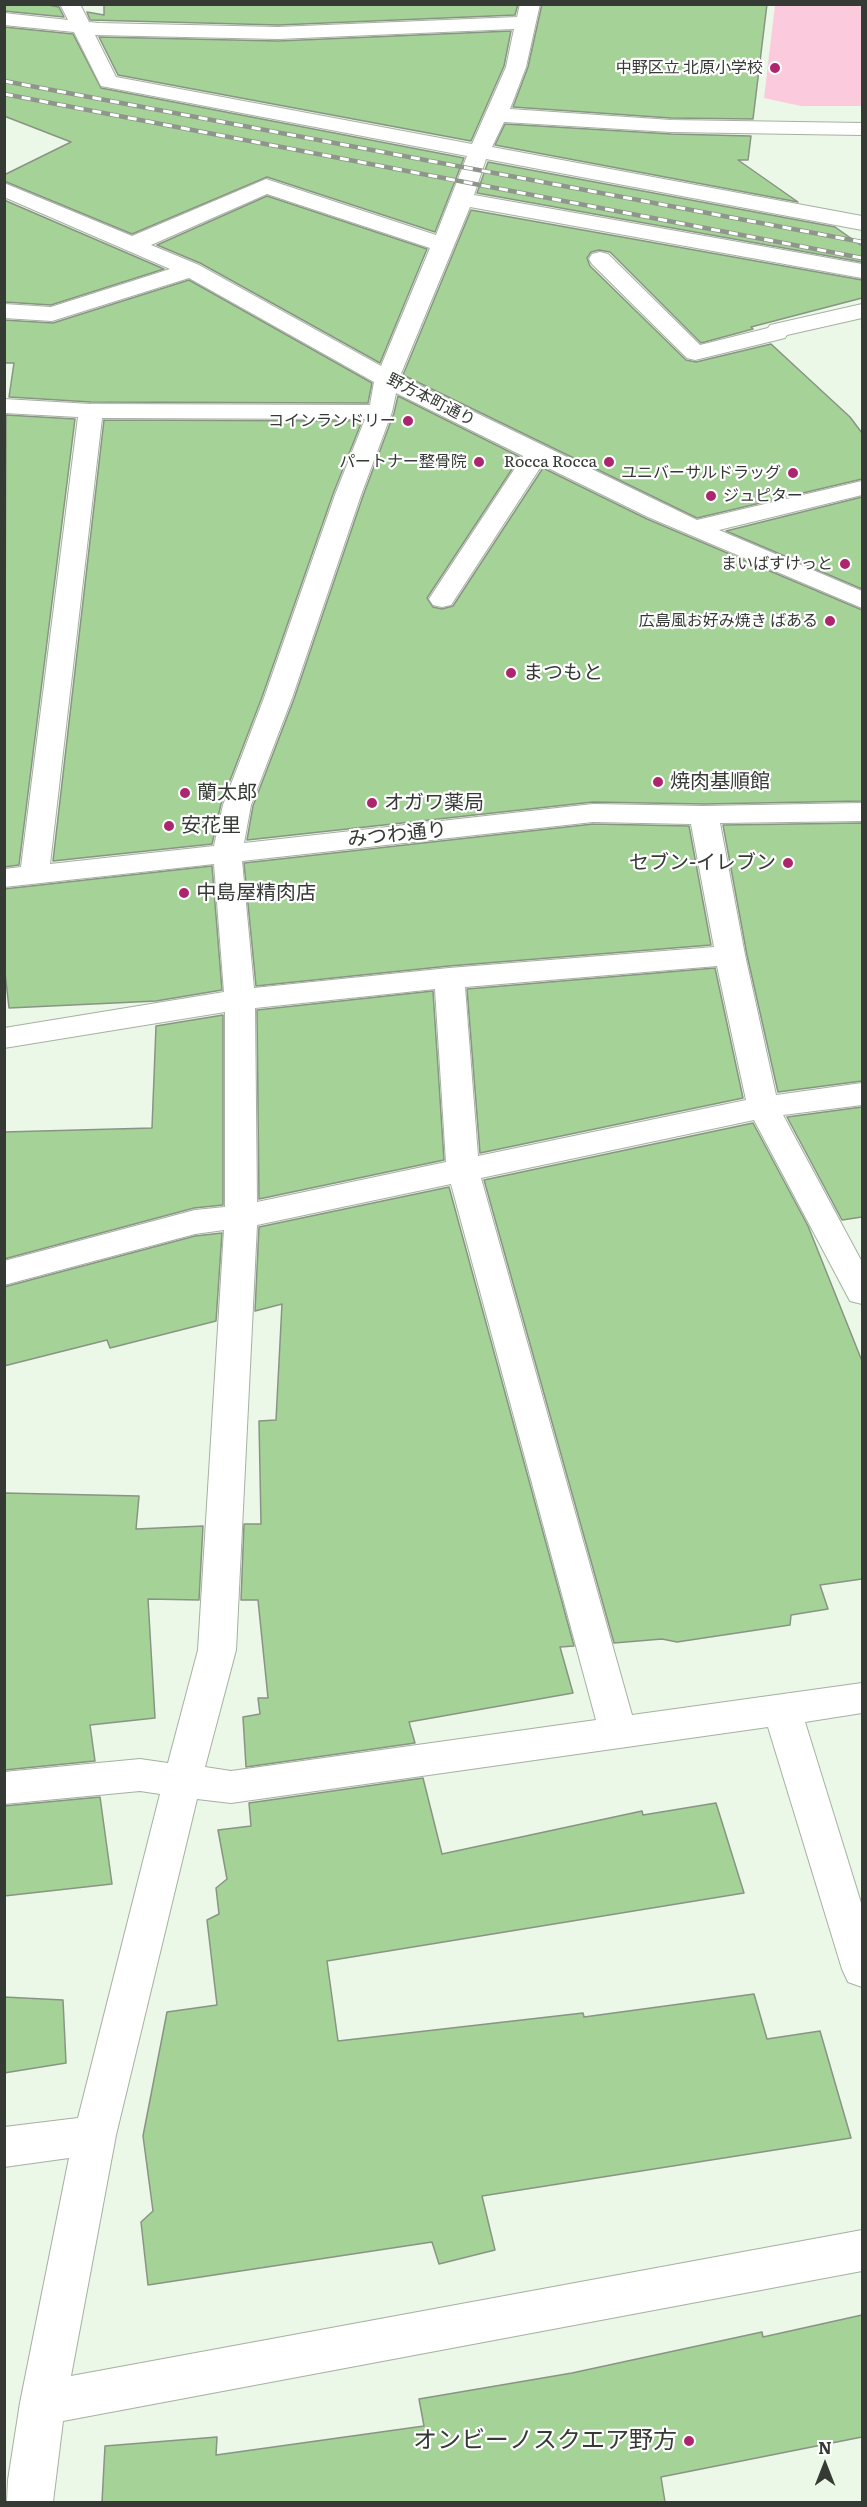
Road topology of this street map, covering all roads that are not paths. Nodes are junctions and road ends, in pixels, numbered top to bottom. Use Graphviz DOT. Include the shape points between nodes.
graph roads {
  1 [pos="70,4"];
  2 [pos="527,14"];
  3 [pos="4,19"];
  4 [pos="81,28"];
  5 [pos="497,115"];
  6 [pos="862,129"];
  7 [pos="480,152"];
  8 [pos="4,189"];
  9 [pos="462,200"];
  10 [pos="862,224"];
  11 [pos="134,244"];
  12 [pos="444,246"];
  13 [pos="600,259"];
  14 [pos="191,270"];
  15 [pos="862,271"];
  16 [pos="4,311"];
  17 [pos="862,311"];
  18 [pos="384,395"];
  19 [pos="4,406"];
  20 [pos="92,411"];
  21 [pos="537,453"];
  22 [pos="862,488"];
  23 [pos="694,528"];
  24 [pos="442,599"];
  25 [pos="862,600"];
  26 [pos="862,812"];
  27 [pos="704,815"];
  28 [pos="227,853"];
  29 [pos="34,875"];
  30 [pos="4,878"];
  31 [pos="730,955"];
  32 [pos="449,978"];
  33 [pos="240,1000"];
  34 [pos="4,1038"];
  35 [pos="862,1094"];
  36 [pos="763,1107"];
  37 [pos="463,1169"];
  38 [pos="241,1217"];
  39 [pos="4,1273"];
  40 [pos="862,1292"];
  41 [pos="862,1698"];
  42 [pos="782,1710"];
  43 [pos="618,1731"];
  44 [pos="183,1779"];
  45 [pos="4,1788"];
  46 [pos="862,1969"];
  47 [pos="95,2135"];
  48 [pos="4,2147"];
  49 [pos="862,2251"];
  50 [pos="43,2403"];
  51 [pos="30,2502"];
  1 -- 4 [label="street"];
  2 -- 4 [label="street" via="318,33"];
  2 -- 5 [label="street" via="516,67"];
  3 -- 4 [label="street"];
  4 -- 7 [label="street" via="108,82"];
  5 -- 6 [label="street" via="671,126"];
  5 -- 7 [label="street"];
  7 -- 9 [label="street"];
  7 -- 10 [label="street"];
  8 -- 11 [label="street, 野方本町通り"];
  9 -- 12 [label="street"];
  9 -- 15 [label="street"];
  11 -- 12 [label="street" via="266,186"];
  11 -- 14 [label="street, 野方本町通り"];
  12 -- 18 [label="street"];
  13 -- 17 [label="street" via="695,353"];
  14 -- 16 [label="street" via="52,314"];
  14 -- 18 [label="street, 野方本町通り"];
  18 -- 20 [label="street"];
  18 -- 21 [label="street, 野方本町通り"];
  18 -- 28 [label="street" via="237,805"];
  19 -- 20 [label="street"];
  20 -- 29 [label="street"];
  21 -- 23 [label="street, 野方本町通り"];
  21 -- 24 [label="street"];
  22 -- 23 [label="street"];
  23 -- 25 [label="street, 野方本町通り"];
  26 -- 27 [label="street, みつわ通り"];
  27 -- 28 [label="street, みつわ通り" via="593,813"];
  27 -- 31 [label="street"];
  28 -- 29 [label="street, みつわ通り"];
  28 -- 33 [label="street"];
  29 -- 30 [label="street, みつわ通り"];
  31 -- 32 [label="street"];
  31 -- 36 [label="street"];
  32 -- 33 [label="street"];
  32 -- 37 [label="street"];
  33 -- 34 [label="street"];
  33 -- 38 [label="street"];
  35 -- 36 [label="street"];
  36 -- 37 [label="street"];
  36 -- 40 [label="street"];
  37 -- 38 [label="street"];
  37 -- 43 [label="street"];
  38 -- 39 [label="street" via="195,1222"];
  38 -- 44 [label="street" via="217,1650"];
  41 -- 42 [label="street"];
  42 -- 43 [label="street"];
  42 -- 46 [label="street"];
  43 -- 44 [label="street" via="231,1787"];
  44 -- 45 [label="street" via="140,1775"];
  44 -- 47 [label="street"];
  47 -- 48 [label="street"];
  47 -- 50 [label="street"];
  49 -- 50 [label="street"];
  50 -- 51 [label="street"];
}
